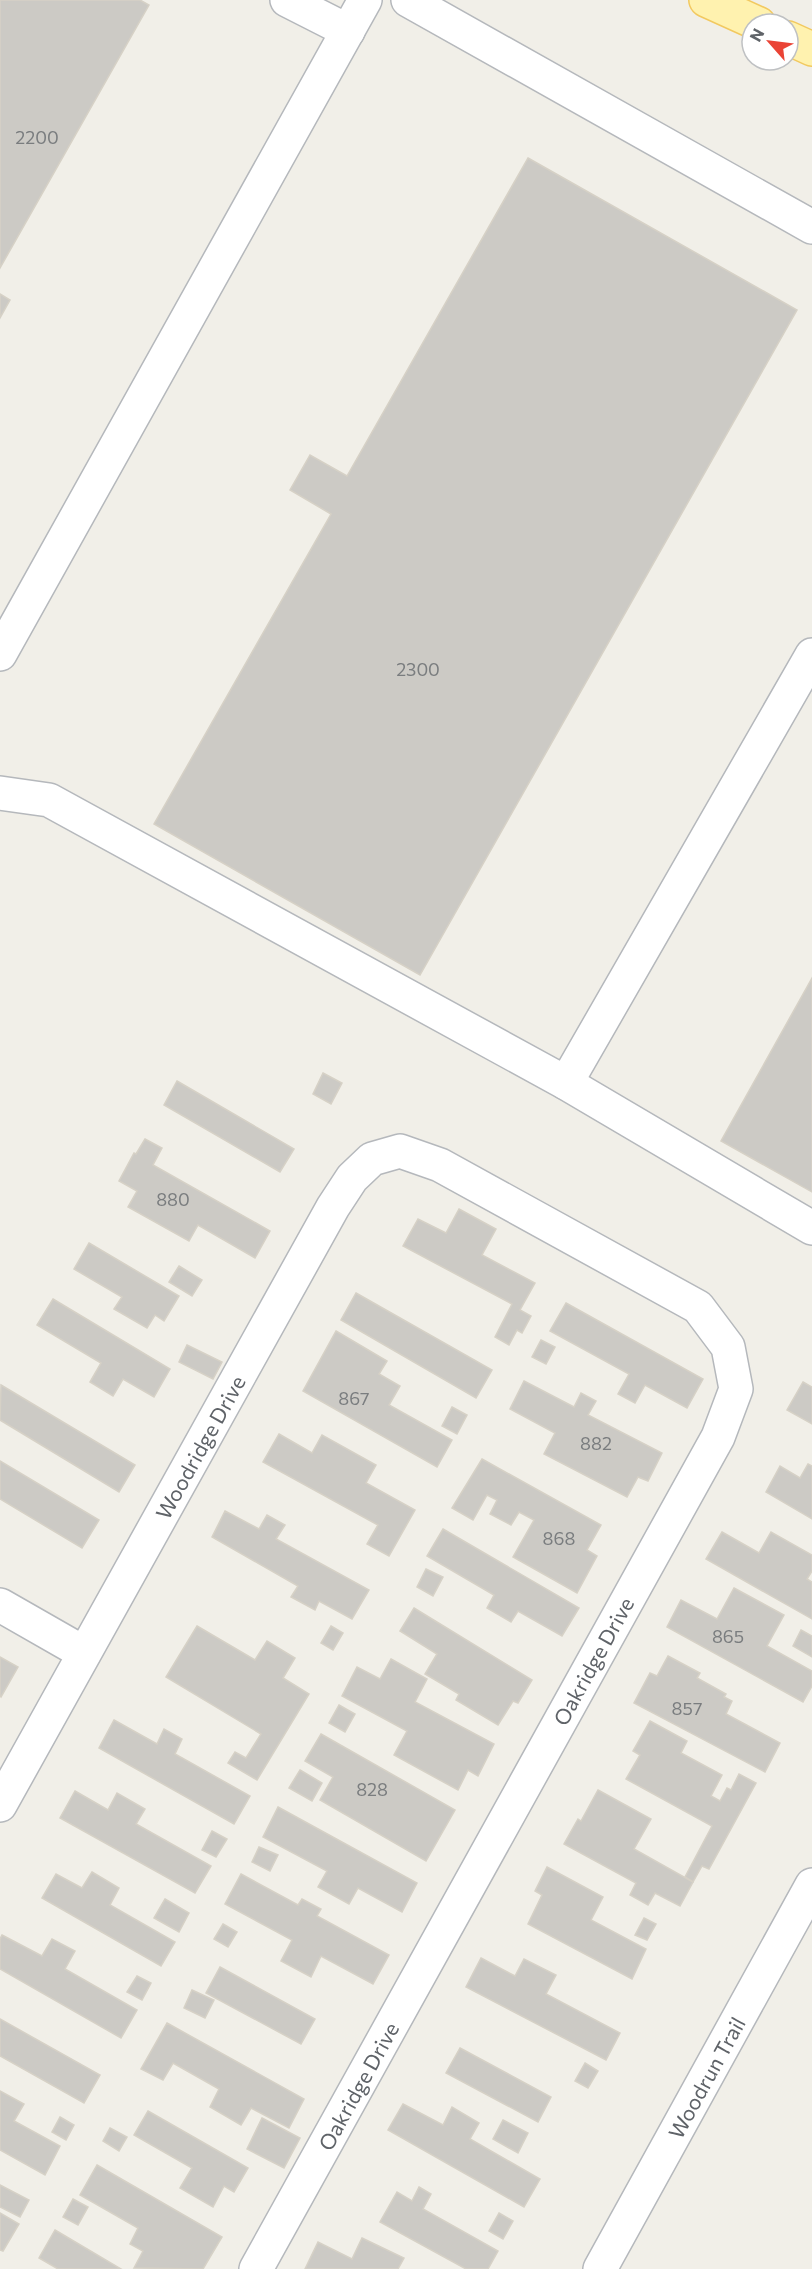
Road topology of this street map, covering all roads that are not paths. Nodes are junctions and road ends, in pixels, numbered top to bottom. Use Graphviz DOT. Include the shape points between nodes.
graph roads {
  1 [pos="287,0"];
  2 [pos="365,0"];
  3 [pos="408,0"];
  4 [pos="706,0"];
  5 [pos="745,12"];
  6 [pos="348,31"];
  7 [pos="812,227"];
  8 [pos="0,654"];
  9 [pos="812,656"];
  10 [pos="0,793"];
  11 [pos="566,1083"];
  12 [pos="440,1165"];
  13 [pos="812,1228"];
  14 [pos="0,1605"];
  15 [pos="84,1653"];
  16 [pos="0,1805"];
  17 [pos="812,1885"];
  18 [pos="256,2269"];
  19 [pos="600,2269"];
  1 -- 6 [label="street"];
  2 -- 6 [label="street"];
  3 -- 7 [label="street"];
  4 -- 5 [label="main road"];
  6 -- 8 [label="street"];
  9 -- 11 [label="street"];
  10 -- 11 [label="street" via="49,800"];
  11 -- 13 [label="street"];
  12 -- 15 [label="street, Woodridge Drive" via="400,1151 372,1159 352,1178"];
  12 -- 18 [label="street, Oakridge Drive" via="698,1307 728,1347 736,1389 718,1437"];
  14 -- 15 [label="street"];
  15 -- 16 [label="street, Woodridge Drive"];
  17 -- 19 [label="street, Woodrun Trail"];
}
